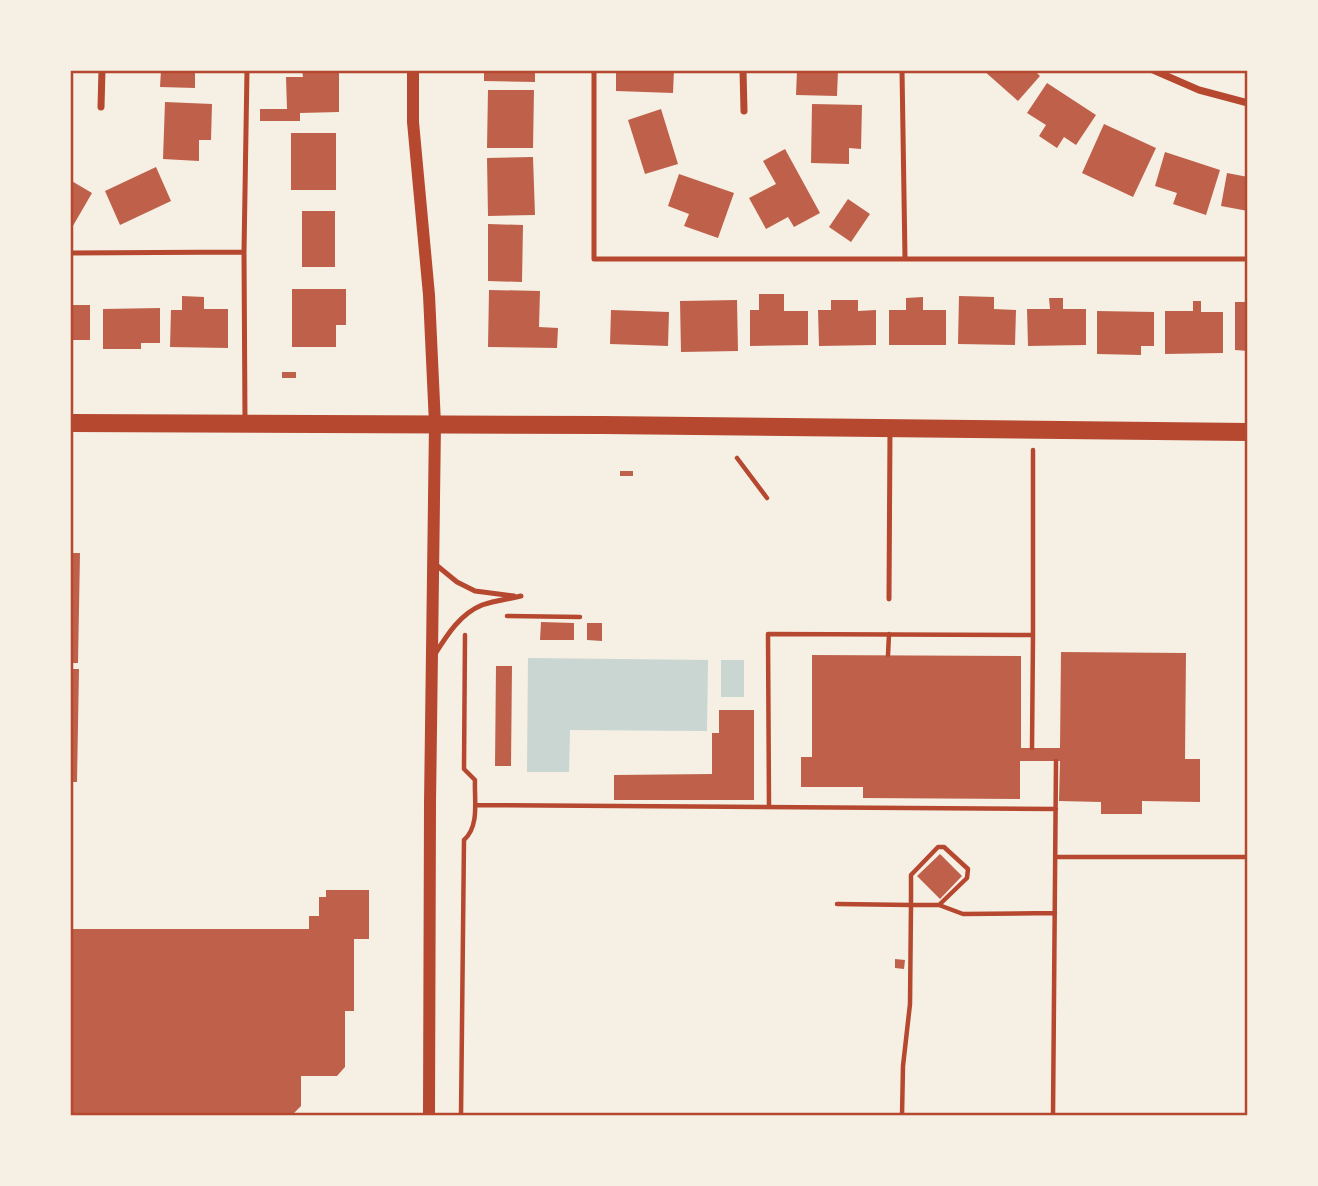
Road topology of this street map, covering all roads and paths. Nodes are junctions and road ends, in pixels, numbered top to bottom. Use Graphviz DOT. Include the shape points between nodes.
graph roads {
  1 [pos="102,70"];
  2 [pos="247,70"];
  3 [pos="412,70"];
  4 [pos="594,70"];
  5 [pos="743,70"];
  6 [pos="902,70"];
  7 [pos="1153,70"];
  8 [pos="1248,103"];
  9 [pos="101,107"];
  10 [pos="744,111"];
  11 [pos="244,252"];
  12 [pos="70,253"];
  13 [pos="905,258"];
  14 [pos="1248,259"];
  15 [pos="70,423"];
  16 [pos="246,424"];
  17 [pos="435,424"];
  18 [pos="890,428"];
  19 [pos="1034,429"];
  20 [pos="1248,432"];
  21 [pos="737,458"];
  22 [pos="767,498"];
  23 [pos="433,563"];
  24 [pos="888,599"];
  25 [pos="498,616"];
  26 [pos="580,617"];
  27 [pos="470,625"];
  28 [pos="888,634"];
  29 [pos="1033,635"];
  30 [pos="888,655"];
  31 [pos="432,660"];
  32 [pos="1032,748"];
  33 [pos="1056,761"];
  34 [pos="475,805"];
  35 [pos="769,807"];
  36 [pos="1056,809"];
  37 [pos="1056,857"];
  38 [pos="1248,857"];
  39 [pos="837,904"];
  40 [pos="911,905"];
  41 [pos="939,905"];
  42 [pos="1055,913"];
  43 [pos="429,1116"];
  44 [pos="461,1116"];
  45 [pos="902,1116"];
  46 [pos="1053,1116"];
  1 -- 9 [label="street"];
  2 -- 11 [label="lane"];
  3 -- 17 [label="street"];
  4 -- 13 [label="lane" via="594,259"];
  5 -- 10 [label="street"];
  6 -- 13 [label="lane"];
  7 -- 8 [label="street" via="1199,90"];
  11 -- 12 [label="lane"];
  11 -- 16 [label="lane"];
  13 -- 14 [label="lane"];
  15 -- 16 [label="main road"];
  16 -- 17 [label="main road"];
  17 -- 18 [label="main road"];
  17 -- 23 [label="street"];
  18 -- 19 [label="main road"];
  18 -- 24 [label="lane"];
  19 -- 20 [label="main road"];
  19 -- 29 [label="path"];
  21 -- 22 [label="path"];
  23 -- 31 [label="street"];
  23 -- 31 [label="lane" via="475,591 521,596 482,605 464,616"];
  25 -- 26 [label="path"];
  27 -- 34 [label="path" via="465,636 464,769 475,780"];
  28 -- 29 [label="path"];
  28 -- 30 [label="path"];
  28 -- 35 [label="path" via="768,634"];
  29 -- 32 [label="path"];
  31 -- 43 [label="street"];
  33 -- 36 [label="path"];
  34 -- 35 [label="path"];
  34 -- 44 [label="path" via="473,827 464,840"];
  35 -- 36 [label="path"];
  36 -- 37 [label="path"];
  37 -- 38 [label="path"];
  37 -- 42 [label="path"];
  39 -- 40 [label="path"];
  40 -- 41 [label="path"];
  40 -- 41 [label="path" via="911,875 937,847 944,847 968,869 967,878"];
  40 -- 45 [label="path"];
  41 -- 42 [label="path" via="963,914"];
  42 -- 46 [label="path"];
}
